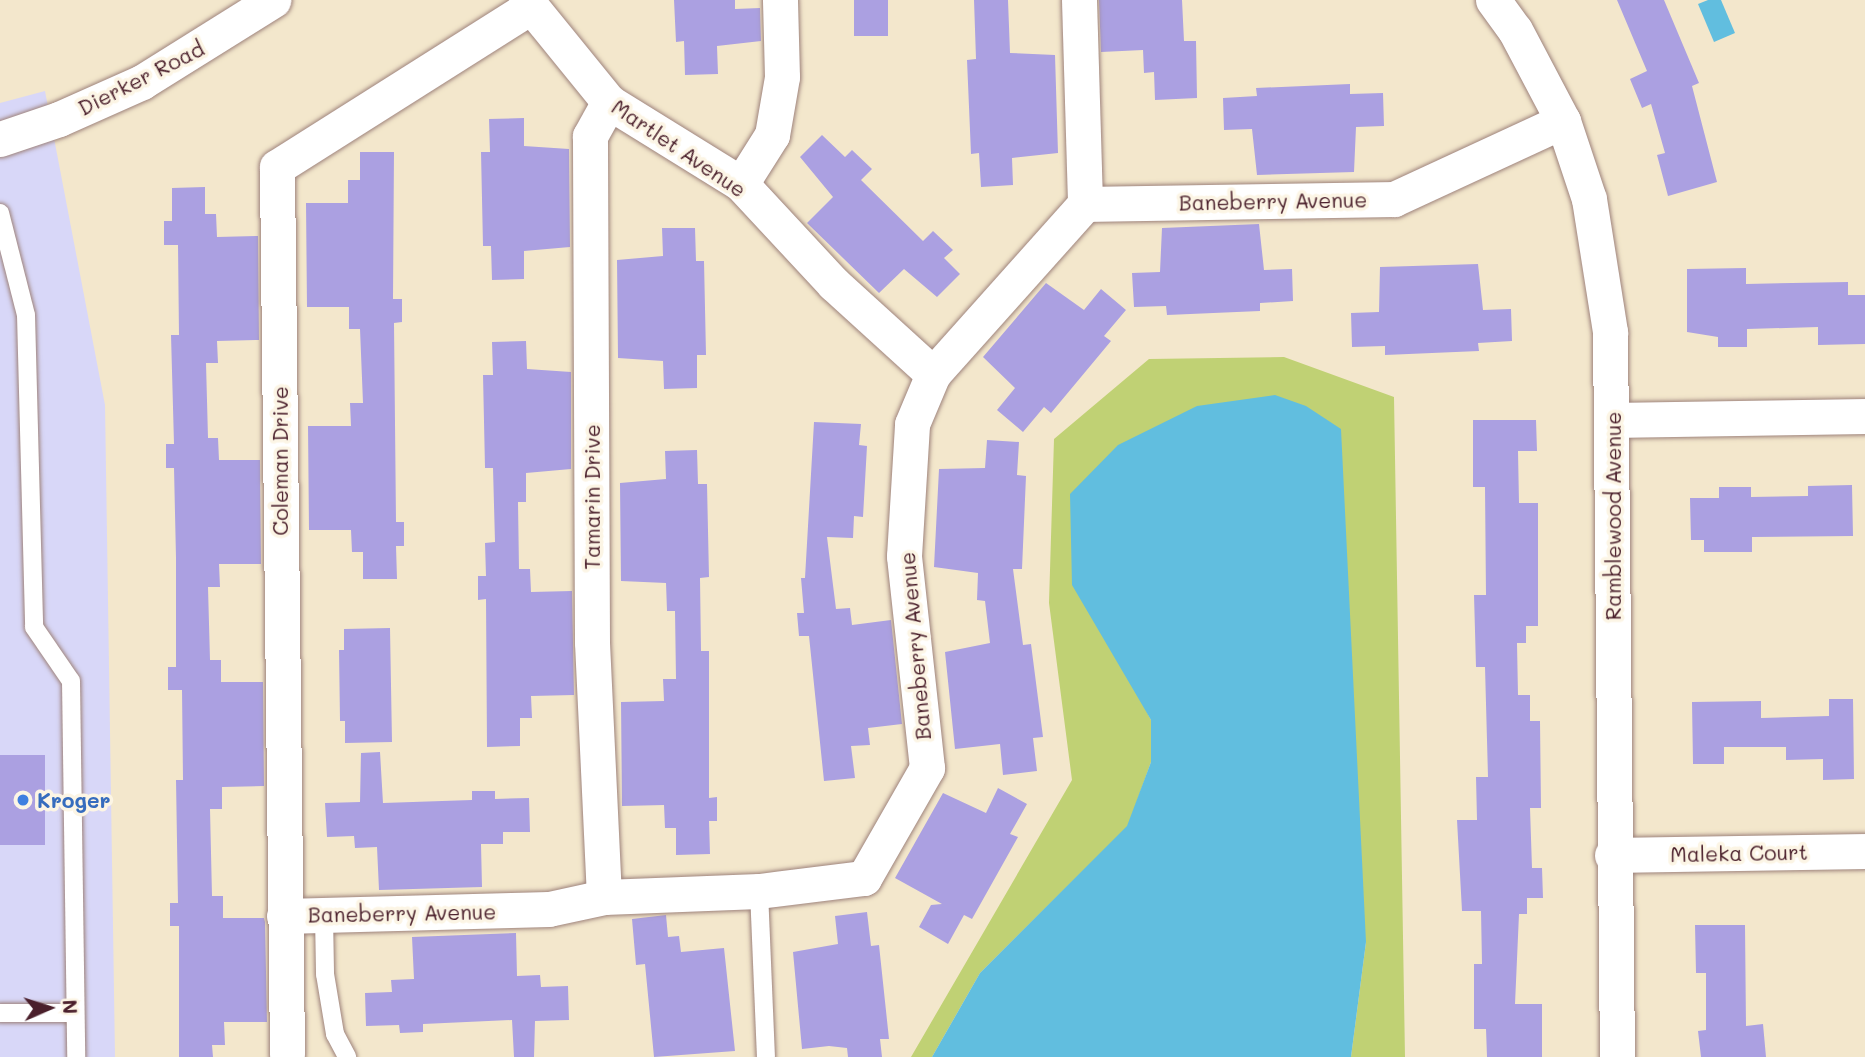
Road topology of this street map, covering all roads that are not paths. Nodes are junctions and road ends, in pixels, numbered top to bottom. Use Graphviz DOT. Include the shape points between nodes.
graph roads {
  1 [pos="273,0"];
  2 [pos="780,0"];
  3 [pos="1079,0"];
  4 [pos="1493,0"];
  5 [pos="528,4"];
  6 [pos="609,102"];
  7 [pos="1563,121"];
  8 [pos="0,139"];
  9 [pos="741,184"];
  10 [pos="1085,204"];
  11 [pos="0,213"];
  12 [pos="933,374"];
  13 [pos="1865,416"];
  14 [pos="1612,420"];
  15 [pos="1865,851"];
  16 [pos="1612,855"];
  17 [pos="759,891"];
  18 [pos="604,897"];
  19 [pos="324,915"];
  20 [pos="284,916"];
  21 [pos="0,1013"];
  22 [pos="75,1013"];
  23 [pos="288,1054"];
  24 [pos="76,1057"];
  25 [pos="347,1057"];
  26 [pos="766,1057"];
  27 [pos="1617,1057"];
  1 -- 8 [label="street, Dierker Road" via="142,82"];
  2 -- 9 [label="street" via="782,77 772,135"];
  3 -- 10 [label="street"];
  4 -- 7 [label="street, Ramblewood Avenue" via="1515,30"];
  5 -- 6 [label="street, Martlet Avenue"];
  5 -- 20 [label="street, Coleman Drive" via="277,167"];
  6 -- 9 [label="street, Martlet Avenue"];
  6 -- 18 [label="street, Tamarin Drive" via="590,136 593,642"];
  7 -- 10 [label="street, Baneberry Avenue" via="1394,199"];
  7 -- 14 [label="street, Ramblewood Avenue" via="1589,199 1610,332"];
  9 -- 12 [label="street, Martlet Avenue" via="834,284"];
  10 -- 12 [label="street, Baneberry Avenue"];
  11 -- 22 [label="lane" via="26,315 34,627 71,681"];
  12 -- 17 [label="street, Baneberry Avenue" via="912,424 904,556 927,768 864,878"];
  13 -- 14 [label="street"];
  14 -- 16 [label="street, Ramblewood Avenue"];
  15 -- 16 [label="street, Maleka Court"];
  16 -- 27 [label="street, Ramblewood Avenue"];
  17 -- 18 [label="street, Baneberry Avenue"];
  17 -- 26 [label="lane"];
  18 -- 19 [label="street, Baneberry Avenue" via="549,909"];
  19 -- 20 [label="street, Baneberry Avenue"];
  19 -- 25 [label="lane" via="325,974 334,1034"];
  20 -- 23 [label="street, Coleman Drive"];
  21 -- 22 [label="lane"];
  22 -- 24 [label="lane"];
}
